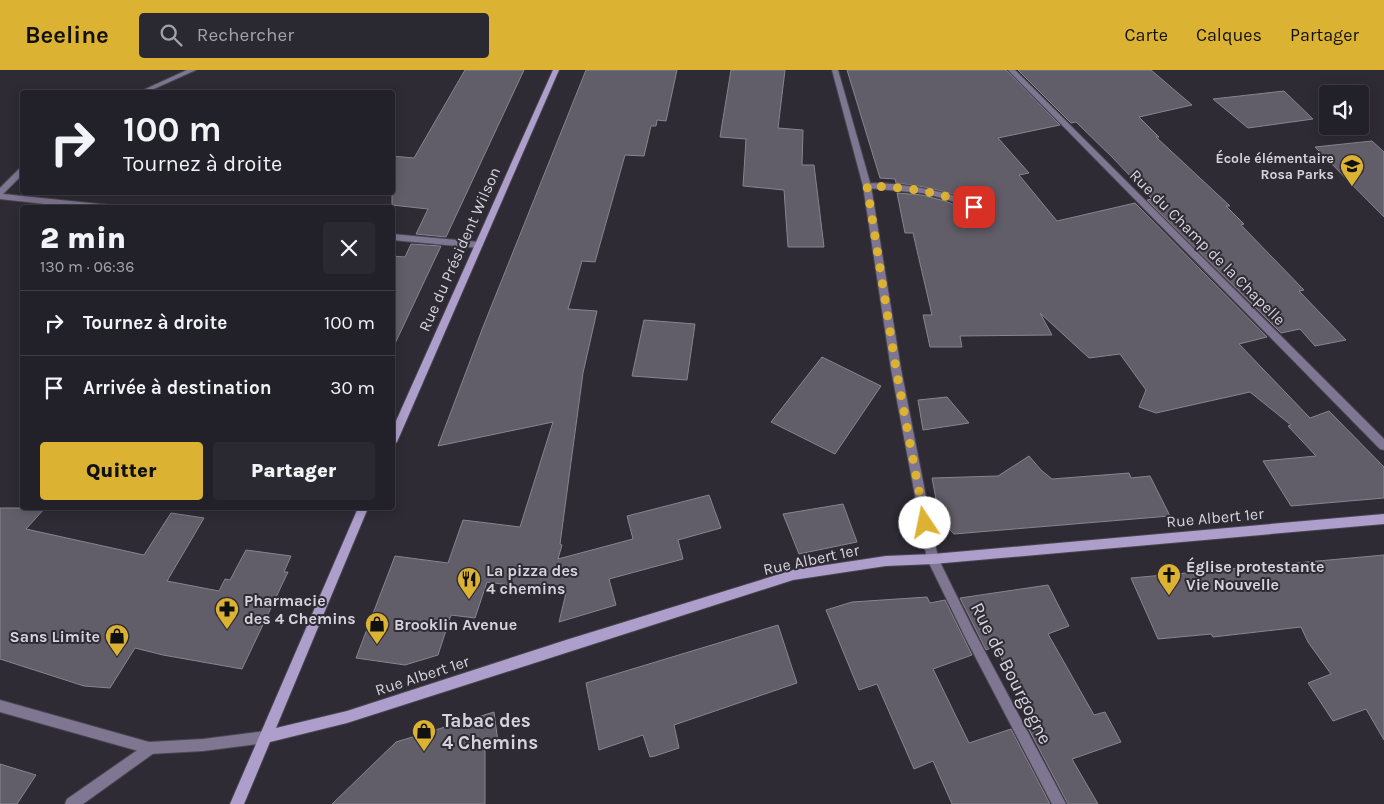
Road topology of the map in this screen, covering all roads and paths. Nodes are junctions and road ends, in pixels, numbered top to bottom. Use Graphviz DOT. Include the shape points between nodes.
graph roads {
  1 [pos="193,70"];
  2 [pos="556,70"];
  3 [pos="835,70"];
  4 [pos="1011,70"];
  5 [pos="147,90"];
  6 [pos="20,173"];
  7 [pos="867,186"];
  8 [pos="0,192"];
  9 [pos="0,196"];
  10 [pos="82,205"];
  11 [pos="974,207"];
  12 [pos="395,236"];
  13 [pos="479,246"];
  14 [pos="395,435"];
  15 [pos="1384,446"];
  16 [pos="363,510"];
  17 [pos="1384,519"];
  18 [pos="933,559"];
  19 [pos="0,706"];
  20 [pos="265,738"];
  21 [pos="149,748"];
  22 [pos="72,804"];
  23 [pos="236,804"];
  24 [pos="1059,804"];
  1 -- 5 [label="street"];
  2 -- 13 [label="main road, Rue du Président Wilson"];
  3 -- 7 [label="street, Rue de Bourgogne"];
  4 -- 15 [label="street, Rue du Champ de la Chapelle"];
  6 -- 8 [label="street"];
  7 -- 11 [label="street" via="940,194"];
  7 -- 18 [label="street, Rue de Bourgogne" via="896,369"];
  9 -- 10 [label="street"];
  12 -- 13 [label="street"];
  13 -- 14 [label="main road, Rue du Président Wilson"];
  16 -- 20 [label="main road"];
  17 -- 18 [label="main road, Rue Albert 1er"];
  18 -- 20 [label="main road, Rue Albert 1er" via="886,561 793,575 348,717"];
  18 -- 24 [label="street, Rue de Bourgogne"];
  19 -- 21 [label="street"];
  20 -- 21 [label="street" via="203,746"];
  20 -- 23 [label="main road"];
  21 -- 22 [label="street"];
}
